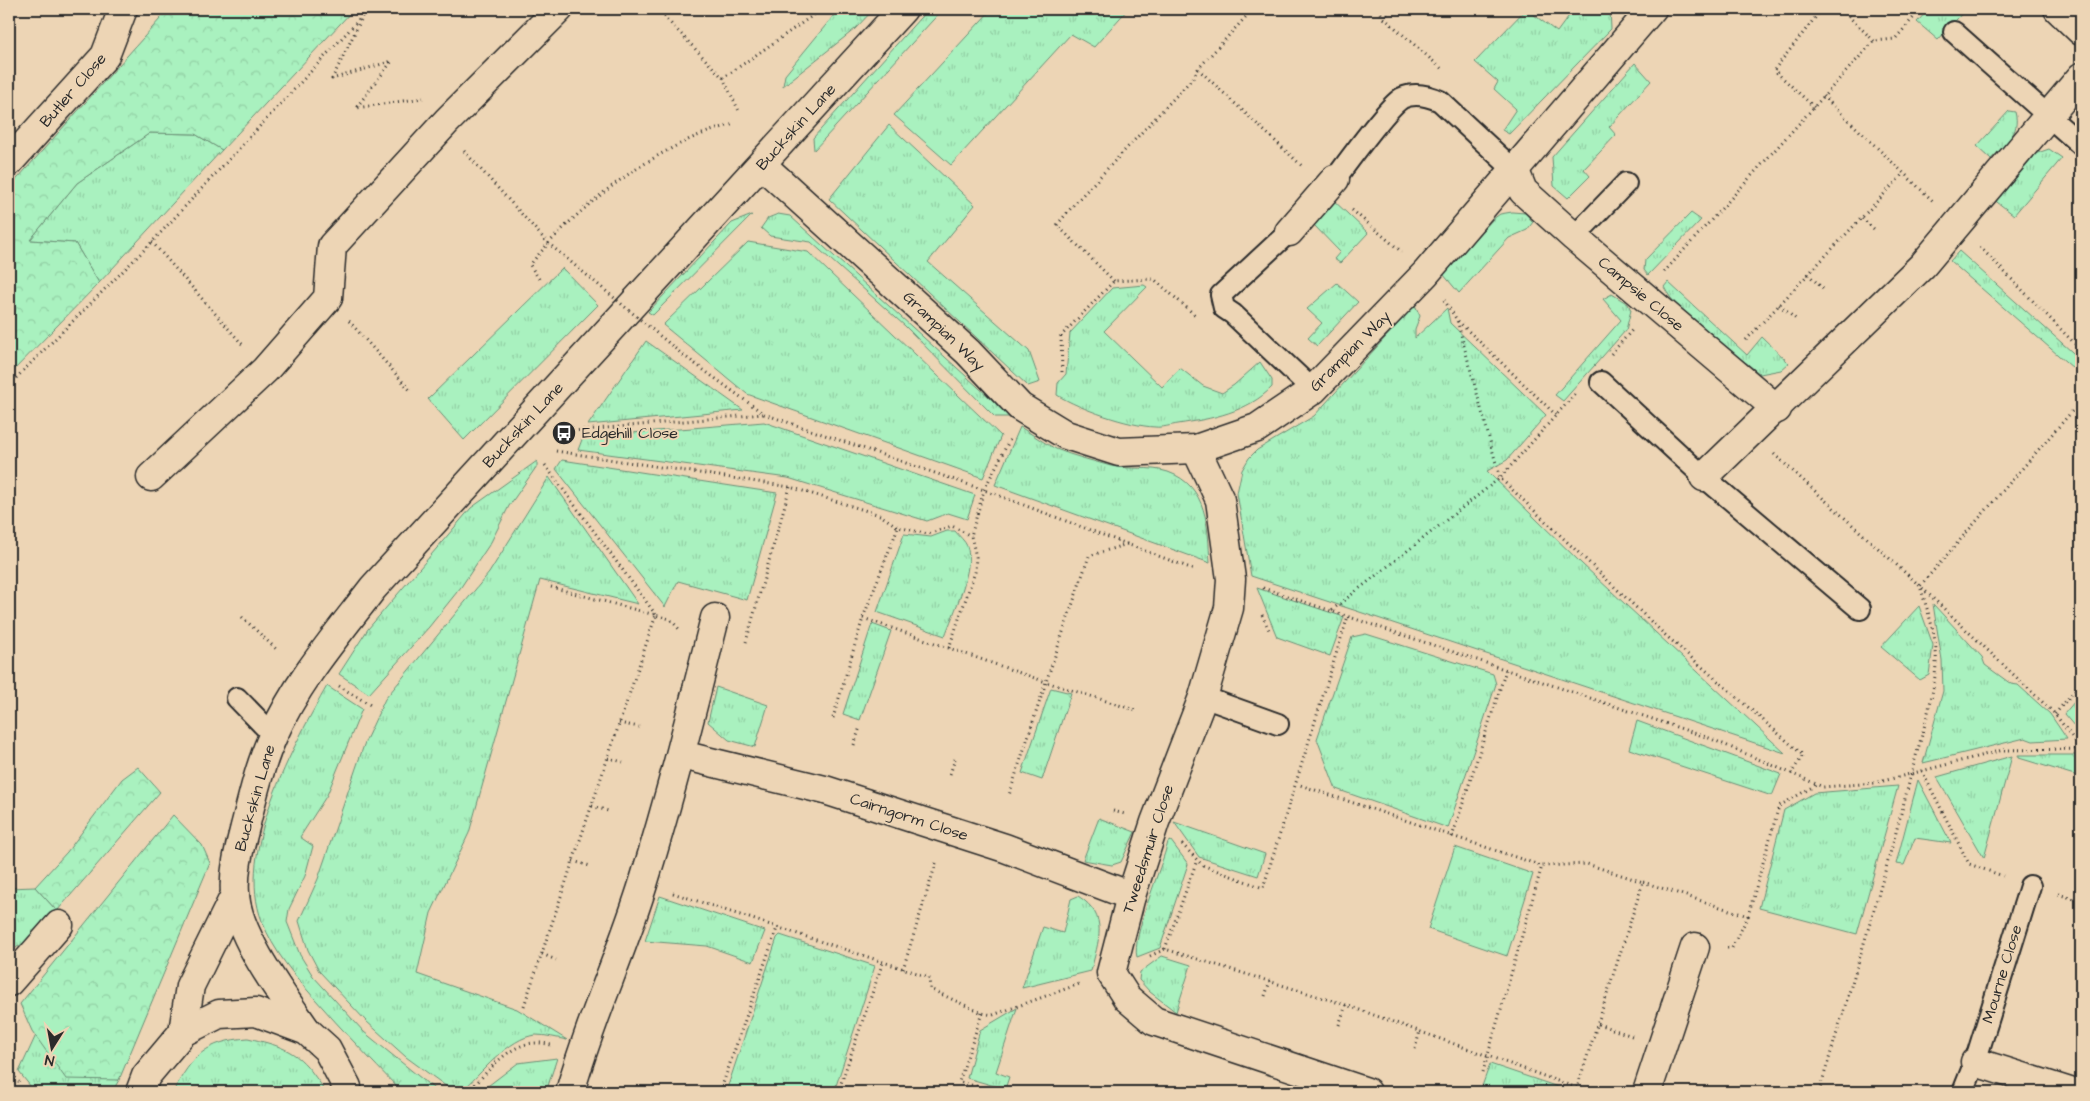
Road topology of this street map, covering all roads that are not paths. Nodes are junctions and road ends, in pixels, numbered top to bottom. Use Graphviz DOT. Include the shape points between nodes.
graph roads {
  1 [pos="123,9"];
  2 [pos="559,9"];
  3 [pos="903,9"];
  4 [pos="2058,9"];
  5 [pos="1646,11"];
  6 [pos="2081,31"];
  7 [pos="1954,32"];
  8 [pos="2081,77"];
  9 [pos="2048,115"];
  10 [pos="2081,145"];
  11 [pos="9,162"];
  12 [pos="762,165"];
  13 [pos="1515,171"];
  14 [pos="1335,179"];
  15 [pos="1626,183"];
  16 [pos="1289,232"];
  17 [pos="1574,237"];
  18 [pos="1592,384"];
  19 [pos="1313,390"];
  20 [pos="1776,410"];
  21 [pos="1196,449"];
  22 [pos="152,477"];
  23 [pos="1704,478"];
  24 [pos="1860,609"];
  25 [pos="716,618"];
  26 [pos="1203,697"];
  27 [pos="237,698"];
  28 [pos="1278,724"];
  29 [pos="274,735"];
  30 [pos="682,755"];
  31 [pos="2030,886"];
  32 [pos="235,895"];
  33 [pos="1131,896"];
  34 [pos="59,924"];
  35 [pos="1695,947"];
  36 [pos="9,982"];
  37 [pos="306,1031"];
  38 [pos="183,1032"];
  39 [pos="327,1049"];
  40 [pos="1975,1062"];
  41 [pos="140,1092"];
  42 [pos="347,1092"];
  43 [pos="368,1092"];
  44 [pos="570,1092"];
  45 [pos="1367,1092"];
  46 [pos="1647,1092"];
  47 [pos="1963,1092"];
  48 [pos="2070,1092"];
  1 -- 11 [label="street, Butler Close" via="105,56"];
  2 -- 22 [label="street" via="446,121 332,246 328,298 265,370"];
  3 -- 12 [label="street, Buckskin Lane"];
  4 -- 6 [label="street"];
  5 -- 13 [label="street, Grampian Way"];
  7 -- 9 [label="lane"];
  8 -- 9 [label="street"];
  9 -- 10 [label="lane"];
  9 -- 20 [label="street" via="1923,265"];
  12 -- 21 [label="street, Grampian Way" via="968,352 1020,407 1066,435 1119,452"];
  12 -- 29 [label="street, Buckskin Lane" via="373,588 311,669"];
  13 -- 14 [label="lane" via="1440,101 1425,95 1403,98"];
  13 -- 17 [label="street, Campsie Close" via="1523,191"];
  13 -- 19 [label="street, Grampian Way" via="1426,273"];
  14 -- 16 [label="street"];
  15 -- 17 [label="lane"];
  16 -- 19 [label="lane" via="1221,295 1224,308"];
  17 -- 20 [label="street, Campsie Close"];
  18 -- 23 [label="lane"];
  19 -- 21 [label="street, Grampian Way" via="1257,428"];
  20 -- 23 [label="street"];
  21 -- 26 [label="street, Tweedsmuir Close" via="1220,500 1231,579 1228,608"];
  23 -- 24 [label="lane"];
  25 -- 30 [label="street"];
  26 -- 28 [label="lane"];
  26 -- 33 [label="street, Tweedsmuir Close" via="1155,822"];
  27 -- 29 [label="lane"];
  29 -- 32 [label="street, Buckskin Lane" via="257,780 237,857"];
  30 -- 33 [label="street, Cairngorm Close" via="825,790 947,828"];
  30 -- 44 [label="street" via="643,883"];
  31 -- 40 [label="lane, Mourne Close"];
  32 -- 37 [label="street, Buckskin Lane" via="246,932"];
  32 -- 38 [label="street, Buckskin Lane" via="190,986"];
  33 -- 45 [label="street, Tweedsmuir Close" via="1111,973 1127,998 1154,1021"];
  34 -- 36 [label="street"];
  35 -- 46 [label="street"];
  37 -- 38 [label="street" via="256,1012 219,1014"];
  37 -- 39 [label="street"];
  38 -- 41 [label="street" via="146,1076"];
  39 -- 42 [label="street" via="347,1086"];
  39 -- 43 [label="street"];
  40 -- 47 [label="lane, Mourne Close"];
  40 -- 48 [label="street"];
}
